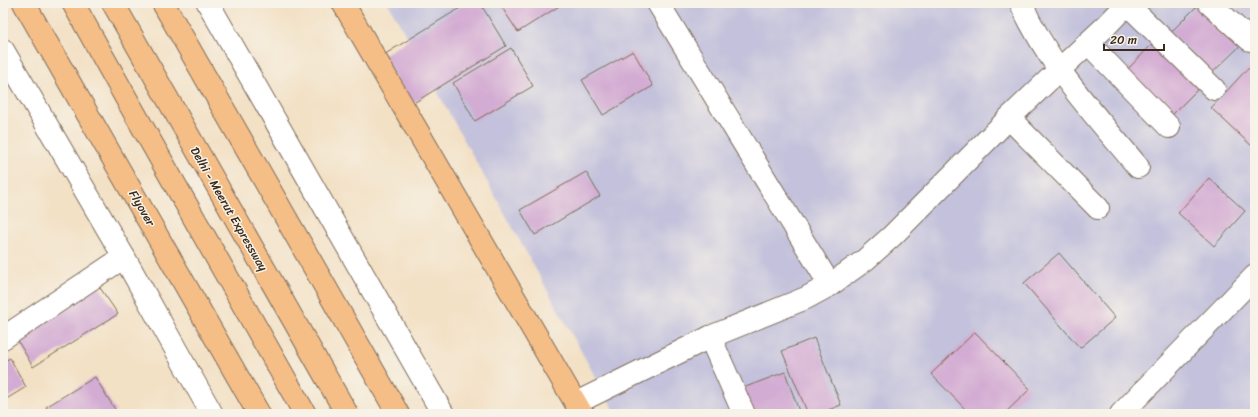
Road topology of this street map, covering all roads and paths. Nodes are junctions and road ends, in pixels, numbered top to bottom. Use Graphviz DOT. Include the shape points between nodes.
graph roads {
  1 [pos="24,3"];
  2 [pos="74,3"];
  3 [pos="113,3"];
  4 [pos="163,3"];
  5 [pos="208,3"];
  6 [pos="343,3"];
  7 [pos="658,3"];
  8 [pos="1021,3"];
  9 [pos="1209,3"];
  10 [pos="1128,4"];
  11 [pos="1250,40"];
  12 [pos="1088,43"];
  13 [pos="3,50"];
  14 [pos="1059,70"];
  15 [pos="1214,89"];
  16 [pos="1009,118"];
  17 [pos="1169,127"];
  18 [pos="1138,167"];
  19 [pos="1098,208"];
  20 [pos="124,257"];
  21 [pos="1255,276"];
  22 [pos="830,285"];
  23 [pos="710,337"];
  24 [pos="3,338"];
  25 [pos="579,408"];
  26 [pos="212,414"];
  27 [pos="260,414"];
  28 [pos="305,414"];
  29 [pos="347,414"];
  30 [pos="398,414"];
  31 [pos="443,414"];
  32 [pos="744,414"];
  33 [pos="1121,414"];
  1 -- 27 [label="main road, Flyover"];
  2 -- 28 [label="main road"];
  3 -- 29 [label="main road, Delhi - Meerut Expressway"];
  4 -- 30 [label="main road"];
  5 -- 31 [label="street"];
  6 -- 25 [label="main road"];
  7 -- 22 [label="street"];
  8 -- 14 [label="street" via="1030,25"];
  9 -- 11 [label="street"];
  10 -- 12 [label="street"];
  10 -- 15 [label="street"];
  12 -- 14 [label="street"];
  12 -- 17 [label="street"];
  13 -- 20 [label="street"];
  14 -- 16 [label="street"];
  14 -- 18 [label="street"];
  16 -- 19 [label="street"];
  16 -- 22 [label="street" via="892,236 865,260"];
  20 -- 24 [label="street"];
  20 -- 26 [label="street"];
  21 -- 33 [label="street"];
  22 -- 23 [label="street" via="806,298"];
  23 -- 25 [label="street"];
  23 -- 32 [label="street"];
}
